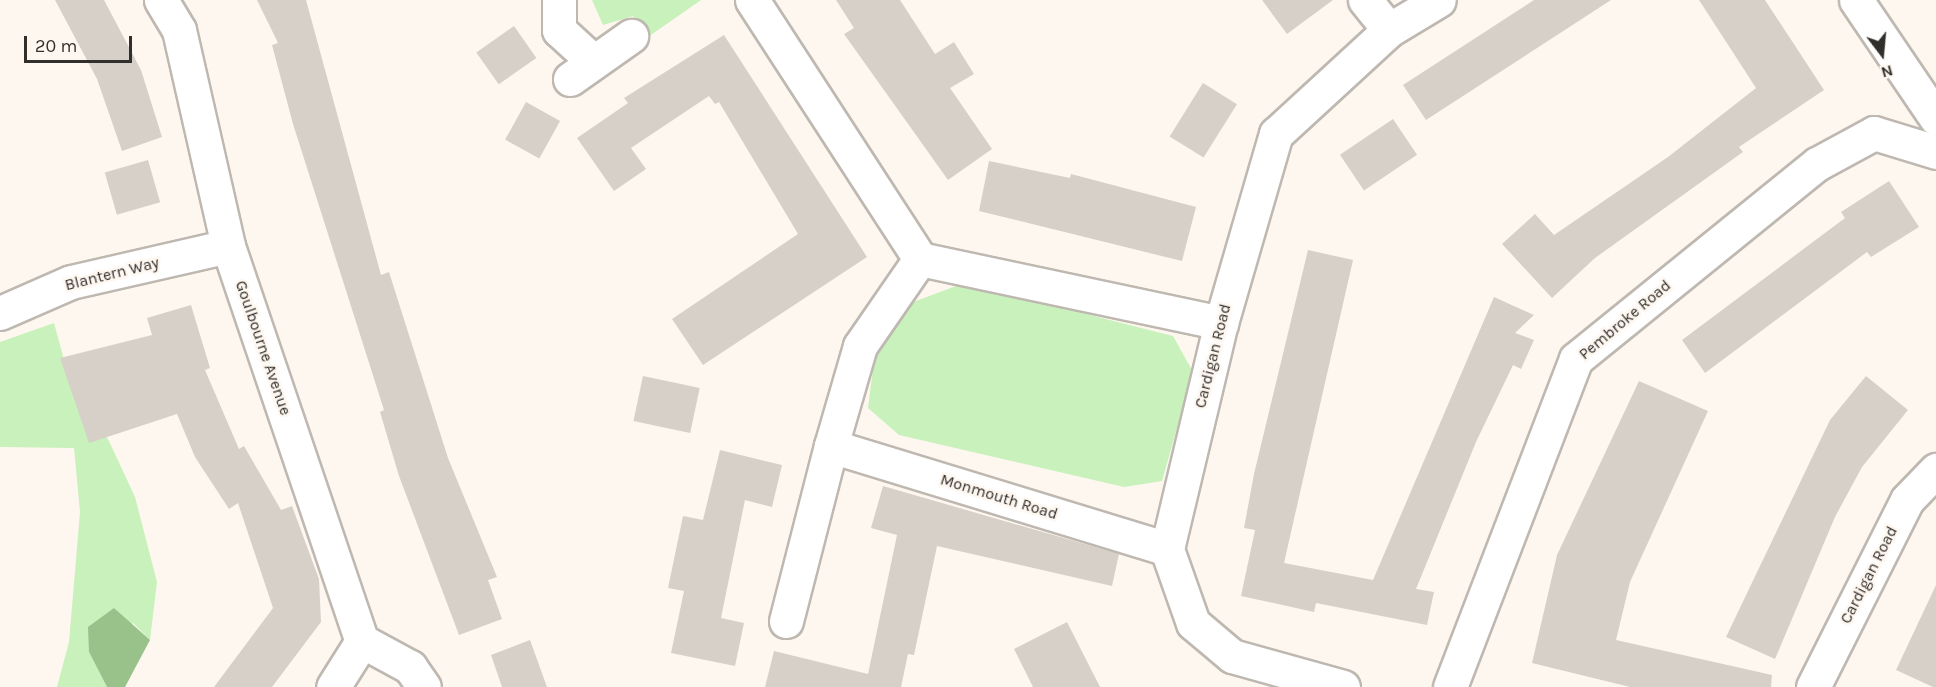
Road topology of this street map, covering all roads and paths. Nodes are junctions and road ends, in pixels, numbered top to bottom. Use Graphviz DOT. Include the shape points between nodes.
graph roads {
  1 [pos="161,0"];
  2 [pos="559,0"];
  3 [pos="752,0"];
  4 [pos="1365,0"];
  5 [pos="1439,0"];
  6 [pos="1856,0"];
  7 [pos="1389,30"];
  8 [pos="631,36"];
  9 [pos="1936,118"];
  10 [pos="1936,152"];
  11 [pos="228,246"];
  12 [pos="920,259"];
  13 [pos="0,313"];
  14 [pos="1221,323"];
  15 [pos="831,446"];
  16 [pos="1936,470"];
  17 [pos="1167,549"];
  18 [pos="786,620"];
  19 [pos="362,641"];
  20 [pos="333,687"];
  21 [pos="424,687"];
  22 [pos="1343,687"];
  23 [pos="1450,687"];
  24 [pos="1812,687"];
  1 -- 11 [label="street, Goulbourne Avenue" via="179,30"];
  2 -- 8 [label="street" via="559,30 582,70"];
  3 -- 12 [label="street"];
  4 -- 7 [label="street"];
  5 -- 7 [label="street, Cardigan Road"];
  6 -- 9 [label="street"];
  7 -- 14 [label="street, Cardigan Road" via="1276,134"];
  10 -- 23 [label="street, Pembroke Road" via="1874,133 1816,164 1576,359"];
  11 -- 13 [label="street, Blantern Way" via="71,282"];
  11 -- 19 [label="street, Goulbourne Avenue"];
  12 -- 14 [label="street"];
  12 -- 15 [label="street" via="860,346"];
  14 -- 17 [label="street, Cardigan Road"];
  15 -- 17 [label="street, Monmouth Road"];
  15 -- 18 [label="street"];
  16 -- 24 [label="street, Cardigan Road" via="1907,500"];
  17 -- 22 [label="street" via="1193,622 1232,656"];
  19 -- 20 [label="street"];
  19 -- 21 [label="street" via="410,667"];
}
